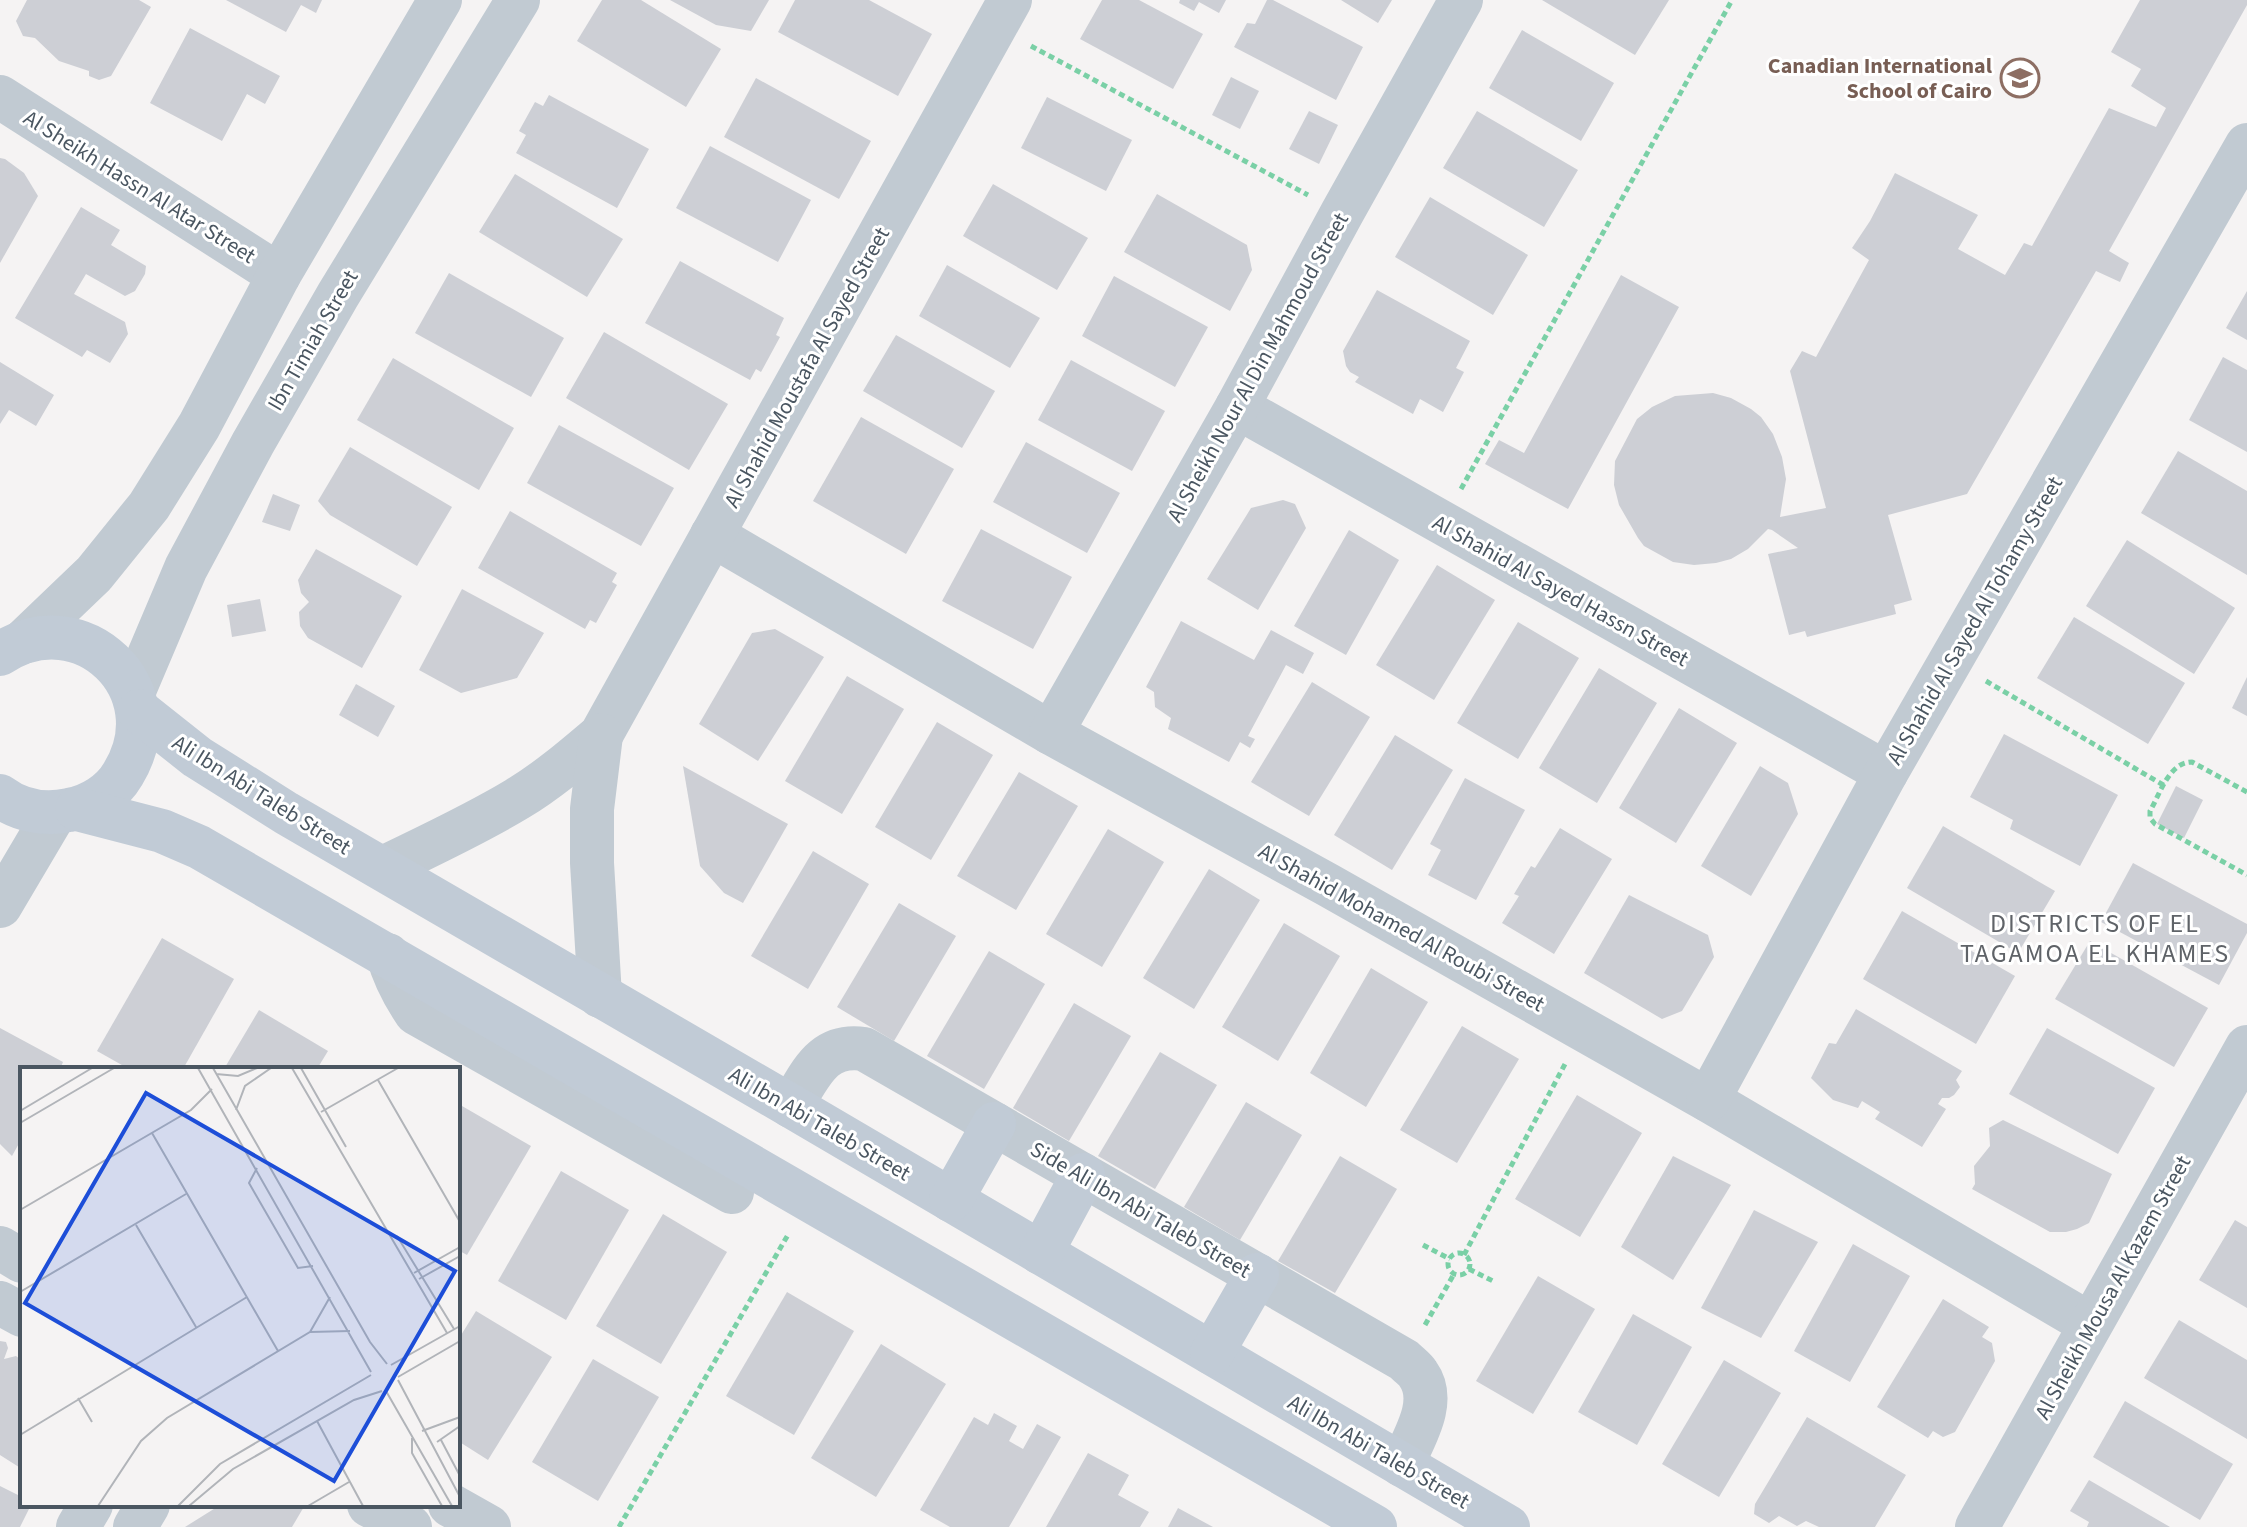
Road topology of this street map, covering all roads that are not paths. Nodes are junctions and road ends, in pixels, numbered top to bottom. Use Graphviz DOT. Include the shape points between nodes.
graph roads {
  1 [pos="440,0"];
  2 [pos="518,0"];
  3 [pos="1461,0"];
  4 [pos="1003,14"];
  5 [pos="0,97"];
  6 [pos="2247,145"];
  7 [pos="279,275"];
  8 [pos="1237,407"];
  9 [pos="712,535"];
  10 [pos="12,648"];
  11 [pos="136,702"];
  12 [pos="1051,733"];
  13 [pos="601,735"];
  14 [pos="1886,773"];
  15 [pos="0,796"];
  16 [pos="66,811"];
  17 [pos="383,868"];
  18 [pos="0,906"];
  19 [pos="388,955"];
  20 [pos="600,996"];
  21 [pos="2247,1047"];
  22 [pos="1708,1100"];
  23 [pos="791,1106"];
  24 [pos="994,1124"];
  25 [pos="1083,1175"];
  26 [pos="732,1192"];
  27 [pos="951,1200"];
  28 [pos="0,1248"];
  29 [pos="1041,1253"];
  30 [pos="20,1260"];
  31 [pos="1257,1275"];
  32 [pos="0,1303"];
  33 [pos="20,1314"];
  34 [pos="2090,1324"];
  35 [pos="1212,1353"];
  36 [pos="1402,1465"];
  37 [pos="90,1507"];
  38 [pos="147,1507"];
  39 [pos="373,1507"];
  40 [pos="454,1507"];
  41 [pos="78,1527"];
  42 [pos="135,1527"];
  43 [pos="410,1527"];
  44 [pos="489,1527"];
  45 [pos="1375,1527"];
  46 [pos="1508,1527"];
  47 [pos="1977,1527"];
  1 -- 7 [label="street"];
  2 -- 11 [label="street, Ibn Timiah Street" via="253,443 186,568"];
  3 -- 8 [label="street, Al Sheikh Nour Al Din Mahmoud Street"];
  4 -- 9 [label="street, Al Shahid Moustafa Al Sayed Street"];
  5 -- 7 [label="street, Al Sheikh Hassn Al Atar Street"];
  6 -- 14 [label="street, Al Shahid Al Sayed Al Tohamy Street"];
  7 -- 10 [label="street" via="199,426 149,506 94,574"];
  8 -- 12 [label="street, Al Sheikh Nour Al Din Mahmoud Street"];
  8 -- 14 [label="street, Al Shahid Al Sayed Hassn Street"];
  9 -- 12 [label="street, Al Shahid Mohamed Al Roubi Street"];
  9 -- 13 [label="street, Al Shahid Moustafa Al Sayed Street"];
  10 -- 11 [label="main road, Ali Ibn Abi Taleb Street" via="50,637 77,641 120,670"];
  11 -- 16 [label="main road" via="139,736 119,782 100,799"];
  11 -- 17 [label="main road, Ali Ibn Abi Taleb Street" via="171,739 208,764"];
  12 -- 22 [label="street, Al Shahid Mohamed Al Roubi Street"];
  13 -- 17 [label="street, Al Shahid Moustafa Al Sayed Street" via="518,798"];
  13 -- 20 [label="street, Al Shahid Moustafa Al Sayed Street" via="592,809"];
  14 -- 22 [label="street, Al Shahid Al Sayed Al Tohamy Street"];
  15 -- 16 [label="main road" via="31,811"];
  16 -- 18 [label="street"];
  16 -- 19 [label="main road" via="162,831 199,847"];
  17 -- 20 [label="main road, Ali Ibn Abi Taleb Street"];
  19 -- 26 [label="street" via="399,987 416,1013"];
  19 -- 45 [label="main road"];
  20 -- 23 [label="main road, Ali Ibn Abi Taleb Street"];
  21 -- 34 [label="street, Al Sheikh Mousa Al Kazem Street"];
  22 -- 34 [label="street, Al Shahid Mohamed Al Roubi Street"];
  23 -- 24 [label="street, Side Ali Ibn Abi Taleb Street" via="819,1062 849,1047 864,1049"];
  23 -- 27 [label="main road, Ali Ibn Abi Taleb Street"];
  24 -- 25 [label="street, Side Ali Ibn Abi Taleb Street"];
  24 -- 27 [label="main road"];
  25 -- 29 [label="main road"];
  25 -- 31 [label="street, Side Ali Ibn Abi Taleb Street"];
  27 -- 29 [label="main road, Ali Ibn Abi Taleb Street"];
  28 -- 30 [label="street"];
  29 -- 35 [label="main road, Ali Ibn Abi Taleb Street"];
  31 -- 35 [label="main road"];
  31 -- 36 [label="street, Side Ali Ibn Abi Taleb Street" via="1404,1360 1419,1374 1426,1407"];
  32 -- 33 [label="street"];
  34 -- 47 [label="street, Al Sheikh Mousa Al Kazem Street"];
  35 -- 36 [label="main road, Ali Ibn Abi Taleb Street"];
  36 -- 46 [label="main road, Ali Ibn Abi Taleb Street"];
  37 -- 41 [label="street"];
  38 -- 42 [label="street"];
  39 -- 43 [label="street"];
  40 -- 44 [label="street"];
}
